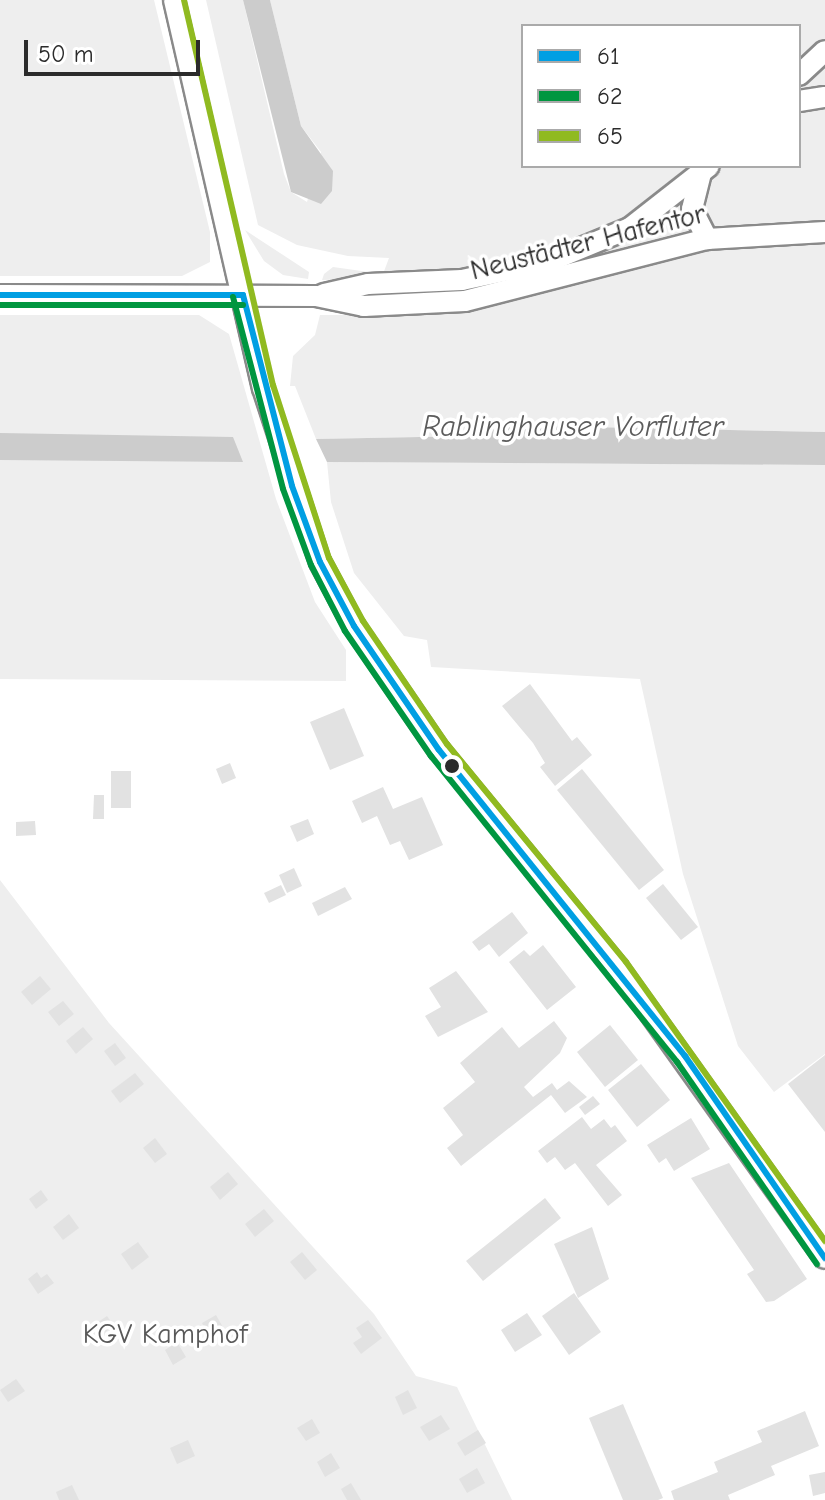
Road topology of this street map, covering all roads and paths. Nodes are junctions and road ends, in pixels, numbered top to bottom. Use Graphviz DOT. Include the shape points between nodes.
graph roads {
  1 [pos="174,0"];
  2 [pos="825,51"];
  3 [pos="801,73"];
  4 [pos="825,97"];
  5 [pos="801,101"];
  6 [pos="705,170"];
  7 [pos="825,232"];
  8 [pos="707,239"];
  9 [pos="0,295"];
  10 [pos="243,295"];
  11 [pos="316,296"];
  12 [pos="825,1258"];
  1 -- 10 [label="street"];
  2 -- 3 [label="street"];
  4 -- 5 [label="street"];
  6 -- 8 [label="street" via="692,209"];
  6 -- 11 [label="street, Neustädter Hafentor" via="630,228 550,261 462,280 368,284"];
  7 -- 8 [label="street, Neustädter Hafentor"];
  8 -- 11 [label="street, Neustädter Hafentor" via="465,301 364,306"];
  9 -- 10 [label="street, Neustädter Hafentor"];
  10 -- 11 [label="street, Neustädter Hafentor"];
  10 -- 12 [label="street" via="292,486 320,562 354,626 439,750 685,1056"];
}
